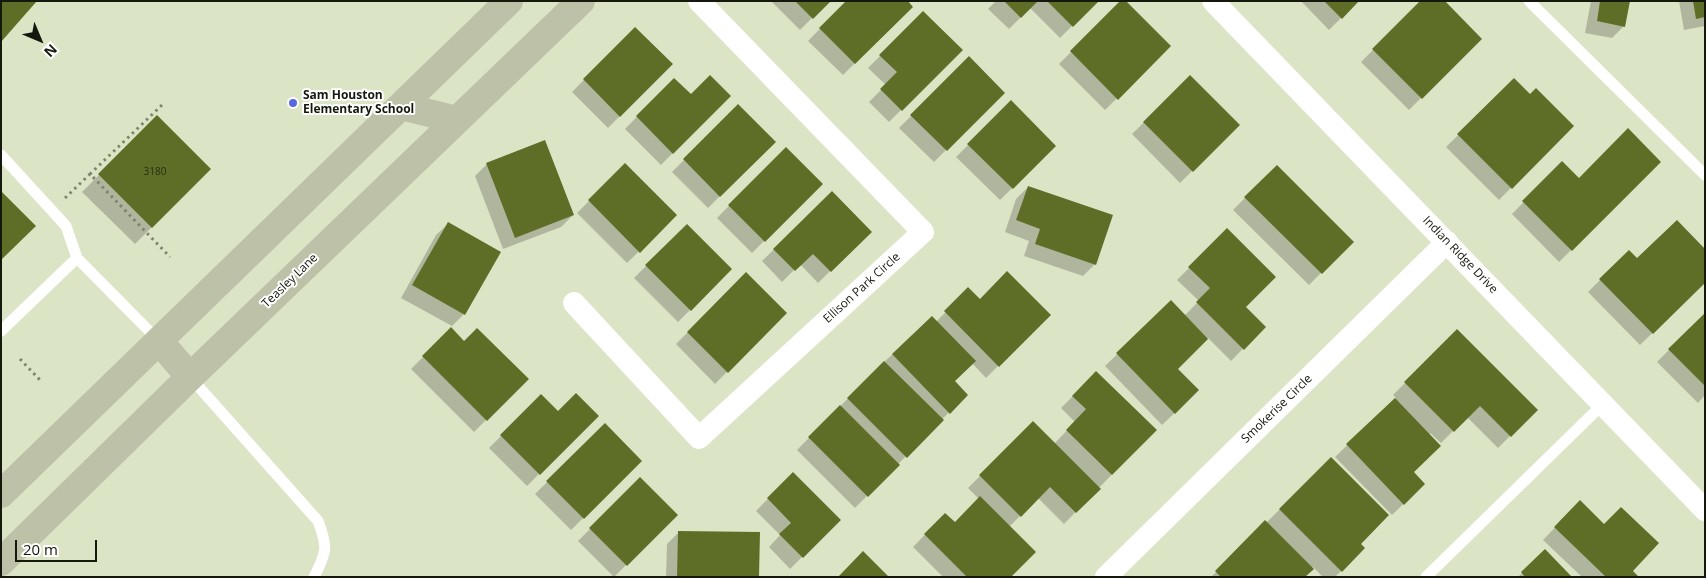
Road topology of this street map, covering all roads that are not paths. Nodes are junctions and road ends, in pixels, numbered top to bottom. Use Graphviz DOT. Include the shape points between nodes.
graph roads {
  1 [pos="508,1"];
  2 [pos="581,1"];
  3 [pos="700,1"];
  4 [pos="1214,1"];
  5 [pos="1529,1"];
  6 [pos="401,106"];
  7 [pos="457,120"];
  8 [pos="1,155"];
  9 [pos="1705,176"];
  10 [pos="1447,242"];
  11 [pos="76,258"];
  12 [pos="574,303"];
  13 [pos="1,331"];
  14 [pos="160,341"];
  15 [pos="190,377"];
  16 [pos="1603,404"];
  17 [pos="3,491"];
  18 [pos="1705,510"];
  19 [pos="1,562"];
  20 [pos="314,577"];
  21 [pos="1106,577"];
  22 [pos="1426,577"];
  1 -- 6 [label="main road"];
  2 -- 7 [label="main road, Teasley Lane"];
  3 -- 12 [label="street, Ellison Park Circle" via="923,232 699,438"];
  4 -- 10 [label="street, Indian Ridge Drive"];
  5 -- 9 [label="lane"];
  6 -- 7 [label="main road"];
  6 -- 14 [label="main road"];
  7 -- 15 [label="main road, Teasley Lane"];
  8 -- 11 [label="lane" via="66,226"];
  10 -- 16 [label="street, Indian Ridge Drive"];
  10 -- 21 [label="street, Smokerise Circle"];
  11 -- 13 [label="lane"];
  11 -- 14 [label="lane"];
  14 -- 15 [label="main road"];
  14 -- 17 [label="main road"];
  15 -- 19 [label="main road, Teasley Lane"];
  15 -- 20 [label="lane" via="318,521 326,551"];
  16 -- 18 [label="street, Indian Ridge Drive"];
  16 -- 22 [label="lane"];
}
